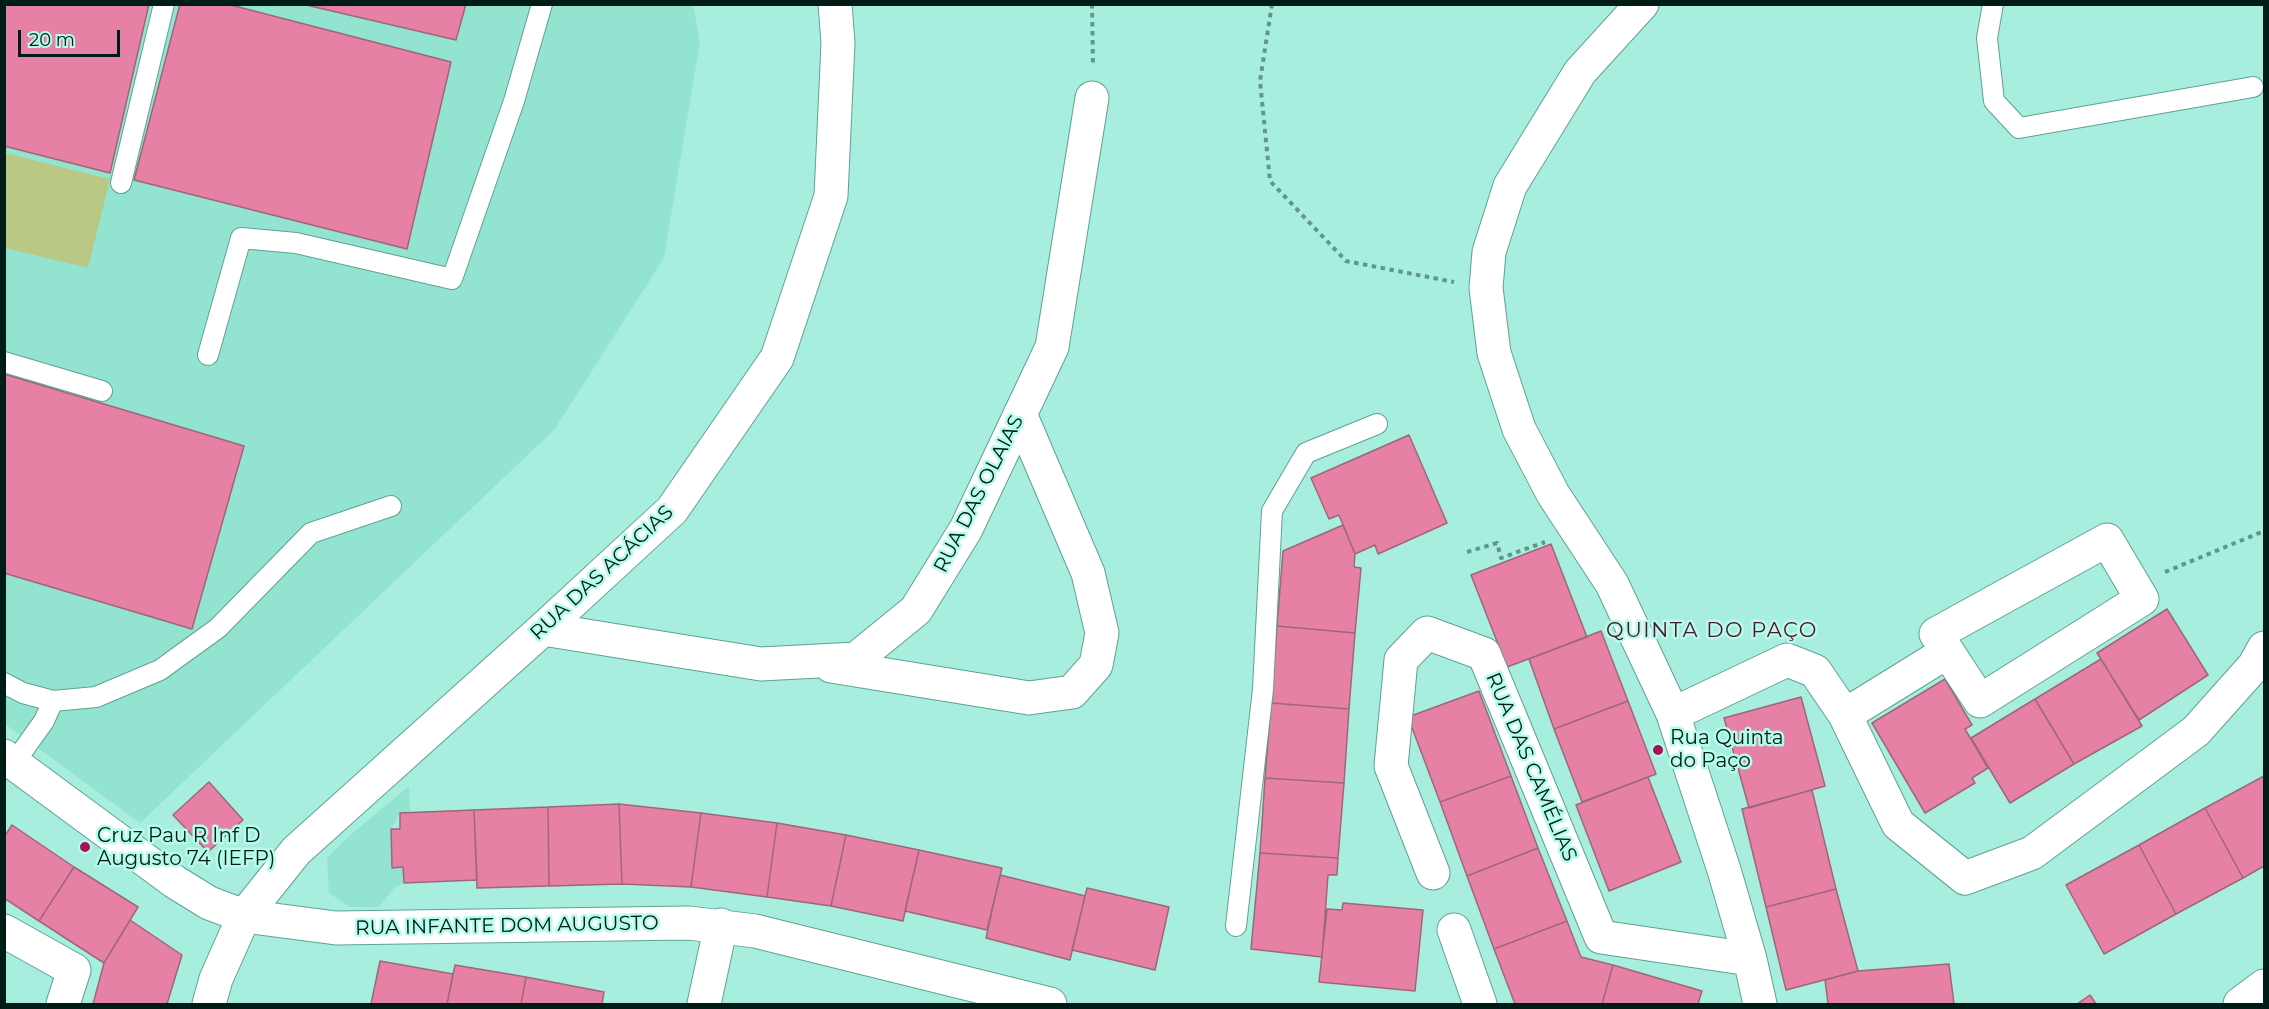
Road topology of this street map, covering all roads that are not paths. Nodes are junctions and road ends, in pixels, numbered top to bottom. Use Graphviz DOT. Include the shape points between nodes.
graph roads {
  1 [pos="164,4"];
  2 [pos="542,4"];
  3 [pos="835,4"];
  4 [pos="1642,4"];
  5 [pos="1993,4"];
  6 [pos="2253,87"];
  7 [pos="1092,98"];
  8 [pos="121,183"];
  9 [pos="208,355"];
  10 [pos="4,362"];
  11 [pos="102,392"];
  12 [pos="1020,414"];
  13 [pos="1377,424"];
  14 [pos="391,506"];
  15 [pos="543,629"];
  16 [pos="2265,648"];
  17 [pos="1947,652"];
  18 [pos="802,662"];
  19 [pos="4,683"];
  20 [pos="53,701"];
  21 [pos="1673,714"];
  22 [pos="1845,715"];
  23 [pos="9,760"];
  24 [pos="1433,873"];
  25 [pos="244,916"];
  26 [pos="721,926"];
  27 [pos="1236,926"];
  28 [pos="1454,930"];
  29 [pos="4,931"];
  30 [pos="1750,959"];
  31 [pos="2265,986"];
  32 [pos="63,1005"];
  33 [pos="209,1005"];
  34 [pos="704,1005"];
  35 [pos="1050,1005"];
  36 [pos="1480,1005"];
  37 [pos="1760,1005"];
  38 [pos="2240,1005"];
  1 -- 8 [label="lane"];
  2 -- 9 [label="lane" via="514,101 452,279 296,243 241,238"];
  3 -- 15 [label="street, RUA DAS ACÁCIAS" via="838,43 831,196 777,358 672,510"];
  4 -- 21 [label="street" via="1580,72 1510,186 1489,252 1486,288 1494,353 1519,429 1553,494 1612,584"];
  5 -- 6 [label="lane" via="1987,38 1994,101 2019,128"];
  7 -- 12 [label="street, RUA DAS OLAIAS" via="1052,348"];
  10 -- 11 [label="lane"];
  12 -- 18 [label="street, RUA DAS OLAIAS" via="966,529 916,610 856,659"];
  12 -- 18 [label="street" via="1088,573 1102,633 1096,666 1072,692 1029,698"];
  13 -- 27 [label="lane" via="1306,453 1272,511 1263,689"];
  14 -- 20 [label="lane" via="311,533 218,628 160,670 96,696"];
  15 -- 18 [label="street, RUA DAS OLAIAS" via="761,664"];
  15 -- 25 [label="street, RUA DAS ACÁCIAS" via="296,851"];
  16 -- 22 [label="street" via="2254,666 2196,731 2032,853 1965,878 1898,824"];
  17 -- 17 [label="street" via="1936,634 2107,540 2142,599 1980,701"];
  17 -- 22 [label="street"];
  19 -- 20 [label="lane"];
  20 -- 23 [label="lane" via="39,730"];
  21 -- 22 [label="street" via="1787,660 1815,671"];
  21 -- 30 [label="street"];
  23 -- 25 [label="street, RUA INFANTE DOM AUGUSTO" via="175,882 209,903"];
  24 -- 30 [label="street, RUA DAS CAMÉLIAS" via="1391,766 1401,660 1427,633 1484,654 1601,937"];
  25 -- 26 [label="street, RUA INFANTE DOM AUGUSTO" via="336,928 689,923"];
  25 -- 33 [label="street, RUA DAS ACÁCIAS" via="216,979"];
  26 -- 34 [label="street"];
  26 -- 35 [label="street, RUA INFANTE DOM AUGUSTO" via="755,931"];
  28 -- 36 [label="street"];
  29 -- 32 [label="street" via="74,970"];
  30 -- 37 [label="street"];
  31 -- 38 [label="street"];
}
